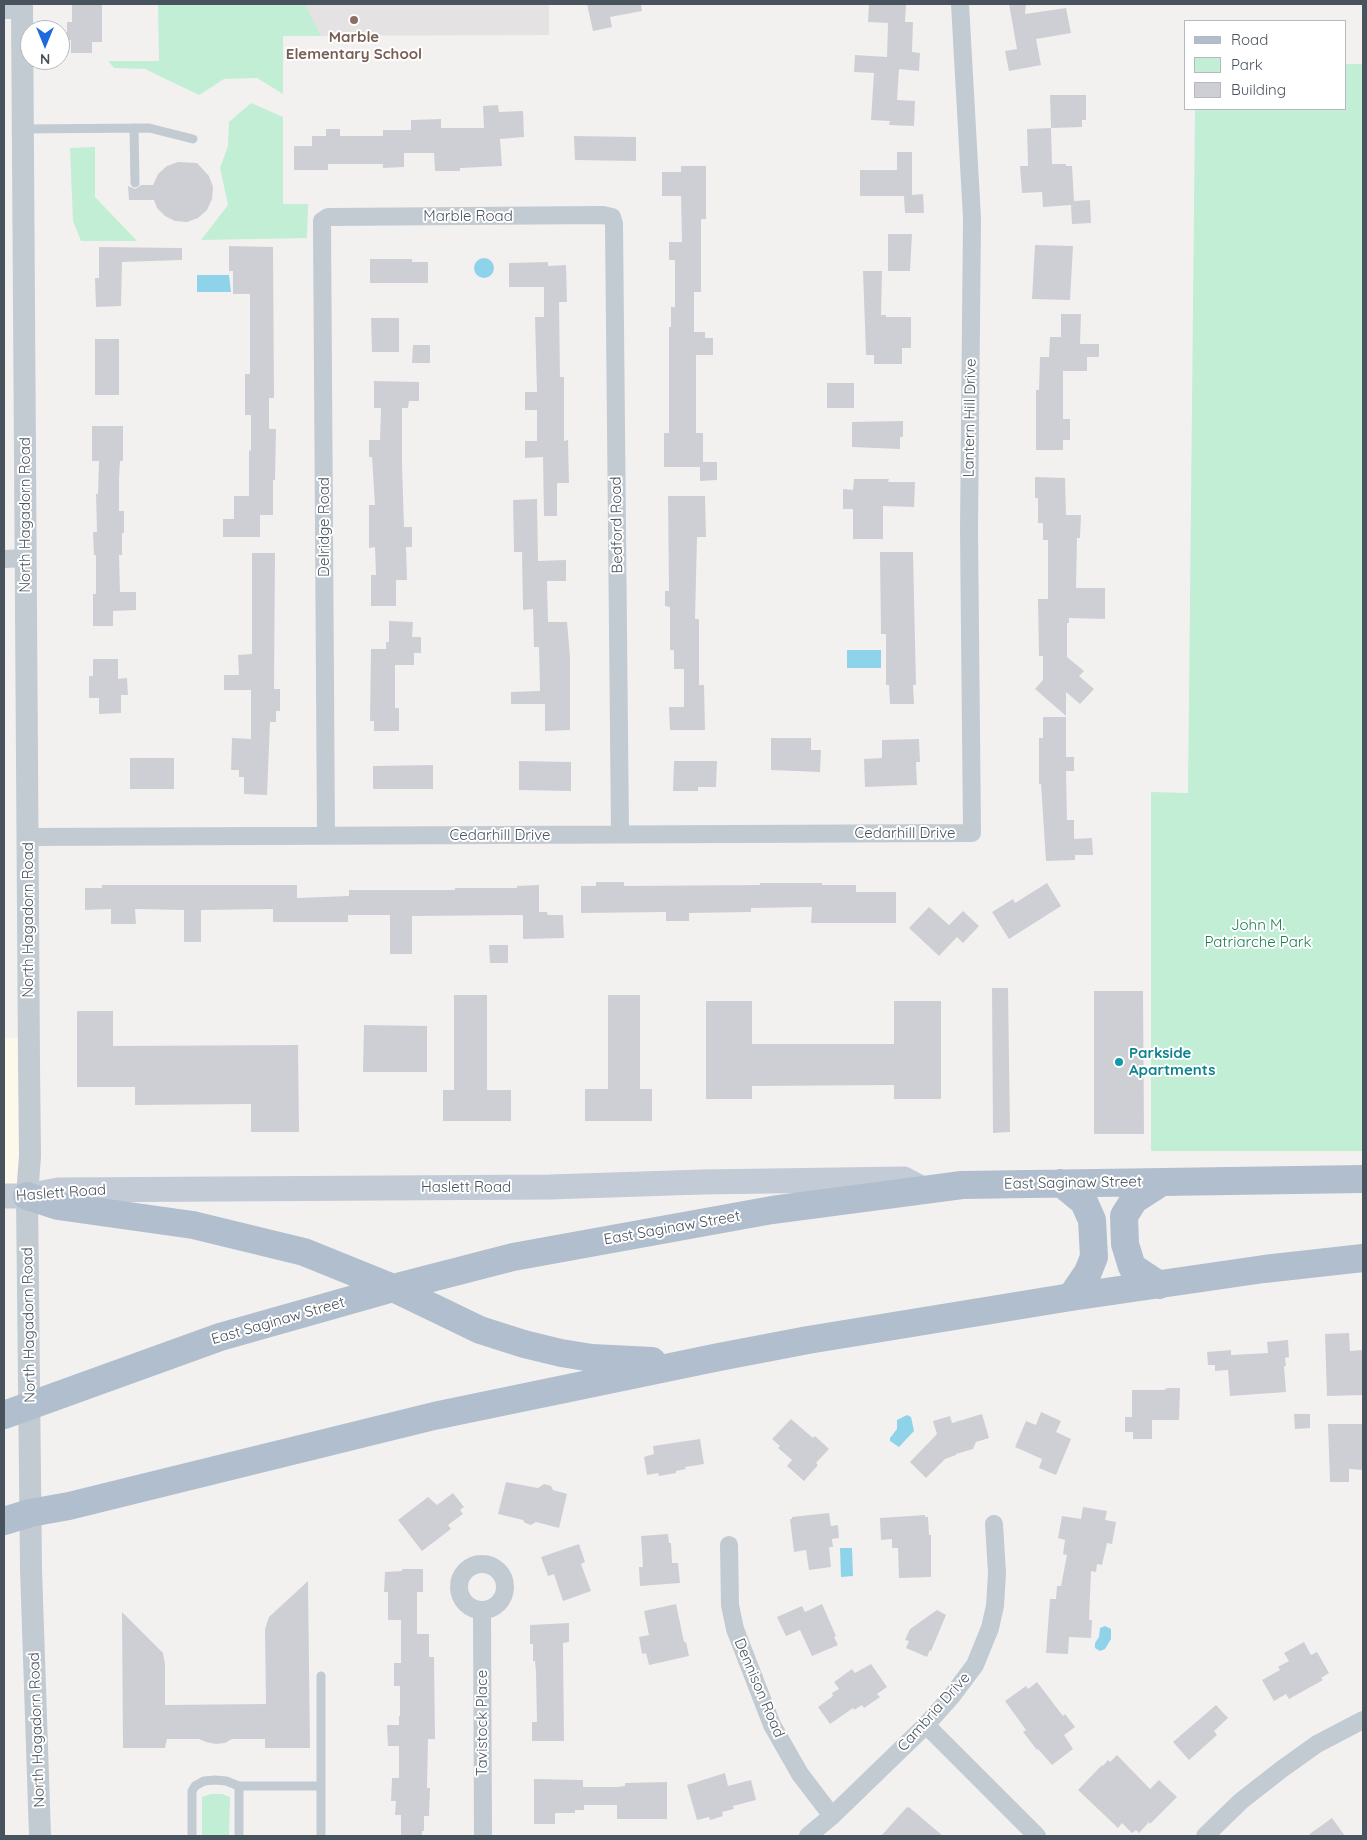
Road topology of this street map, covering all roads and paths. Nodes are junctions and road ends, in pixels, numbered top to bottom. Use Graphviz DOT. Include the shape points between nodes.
graph roads {
  1 [pos="960,4"];
  2 [pos="16,8"];
  3 [pos="134,128"];
  4 [pos="23,129"];
  5 [pos="193,139"];
  6 [pos="135,183"];
  7 [pos="612,217"];
  8 [pos="324,218"];
  9 [pos="15,558"];
  10 [pos="972,833"];
  11 [pos="620,834"];
  12 [pos="326,836"];
  13 [pos="28,837"];
  14 [pos="1363,1180"];
  15 [pos="1162,1182"];
  16 [pos="1061,1183"];
  17 [pos="925,1190"];
  18 [pos="15,1196"];
  19 [pos="1363,1258"];
  20 [pos="1159,1285"];
  21 [pos="393,1288"];
  22 [pos="1071,1297"];
  23 [pos="718,1357"];
  24 [pos="30,1406"];
  25 [pos="4,1415"];
  26 [pos="30,1513"];
  27 [pos="4,1522"];
  28 [pos="994,1524"];
  29 [pos="729,1545"];
  30 [pos="482,1610"];
  31 [pos="321,1676"];
  32 [pos="1363,1720"];
  33 [pos="926,1725"];
  34 [pos="239,1786"];
  35 [pos="321,1786"];
  36 [pos="832,1816"];
  37 [pos="40,1836"];
  38 [pos="192,1836"];
  39 [pos="239,1836"];
  40 [pos="321,1836"];
  41 [pos="483,1836"];
  42 [pos="808,1836"];
  43 [pos="1038,1836"];
  44 [pos="1205,1836"];
  1 -- 10 [label="street, Lantern Hill Drive" via="972,218 969,538"];
  2 -- 4 [label="street, North Hagadorn Road"];
  3 -- 4 [label="lane"];
  3 -- 5 [label="lane" via="149,128"];
  3 -- 6 [label="lane"];
  4 -- 9 [label="street, North Hagadorn Road"];
  7 -- 8 [label="street, Marble Road"];
  7 -- 11 [label="street, Bedford Road"];
  8 -- 12 [label="street, Delridge Road"];
  9 -- 13 [label="street, North Hagadorn Road"];
  10 -- 11 [label="street, Cedarhill Drive"];
  11 -- 12 [label="street, Cedarhill Drive"];
  12 -- 13 [label="street, Cedarhill Drive"];
  13 -- 18 [label="street, North Hagadorn Road" via="30,1156"];
  14 -- 15 [label="main road, East Saginaw Street"];
  15 -- 16 [label="main road, East Saginaw Street"];
  15 -- 20 [label="main road" via="1134,1200 1124,1216 1124,1244 1132,1267"];
  16 -- 17 [label="main road, East Saginaw Street" via="962,1185"];
  16 -- 22 [label="main road" via="1084,1202 1092,1220 1094,1257"];
  17 -- 18 [label="main road, Haslett Road" via="904,1179 550,1187 58,1190"];
  17 -- 21 [label="main road, East Saginaw Street" via="772,1210 643,1232 513,1257"];
  18 -- 21 [label="main road" via="58,1206 230,1233 304,1252"];
  18 -- 24 [label="street, North Hagadorn Road"];
  19 -- 20 [label="main road"];
  20 -- 22 [label="main road"];
  21 -- 23 [label="main road" via="480,1330 561,1353 650,1361"];
  21 -- 24 [label="main road, East Saginaw Street" via="220,1337"];
  22 -- 23 [label="main road"];
  23 -- 26 [label="main road" via="434,1416"];
  24 -- 25 [label="main road, East Saginaw Street"];
  24 -- 26 [label="street, North Hagadorn Road"];
  26 -- 27 [label="main road"];
  26 -- 37 [label="street, North Hagadorn Road"];
  28 -- 33 [label="street, Cambria Drive" via="996,1589 990,1628 976,1665"];
  29 -- 36 [label="street, Dennison Road" via="730,1605 734,1629 772,1725 800,1774"];
  30 -- 41 [label="street, Tavistock Place"];
  31 -- 35 [label="lane"];
  32 -- 44 [label="street" via="1318,1744 1282,1769 1241,1801"];
  33 -- 36 [label="street, Cambria Drive"];
  33 -- 43 [label="street"];
  34 -- 35 [label="lane"];
  34 -- 38 [label="lane" via="215,1780 195,1786 192,1791"];
  34 -- 39 [label="lane"];
  35 -- 40 [label="lane"];
  36 -- 42 [label="street, Cambria Drive"];
}
